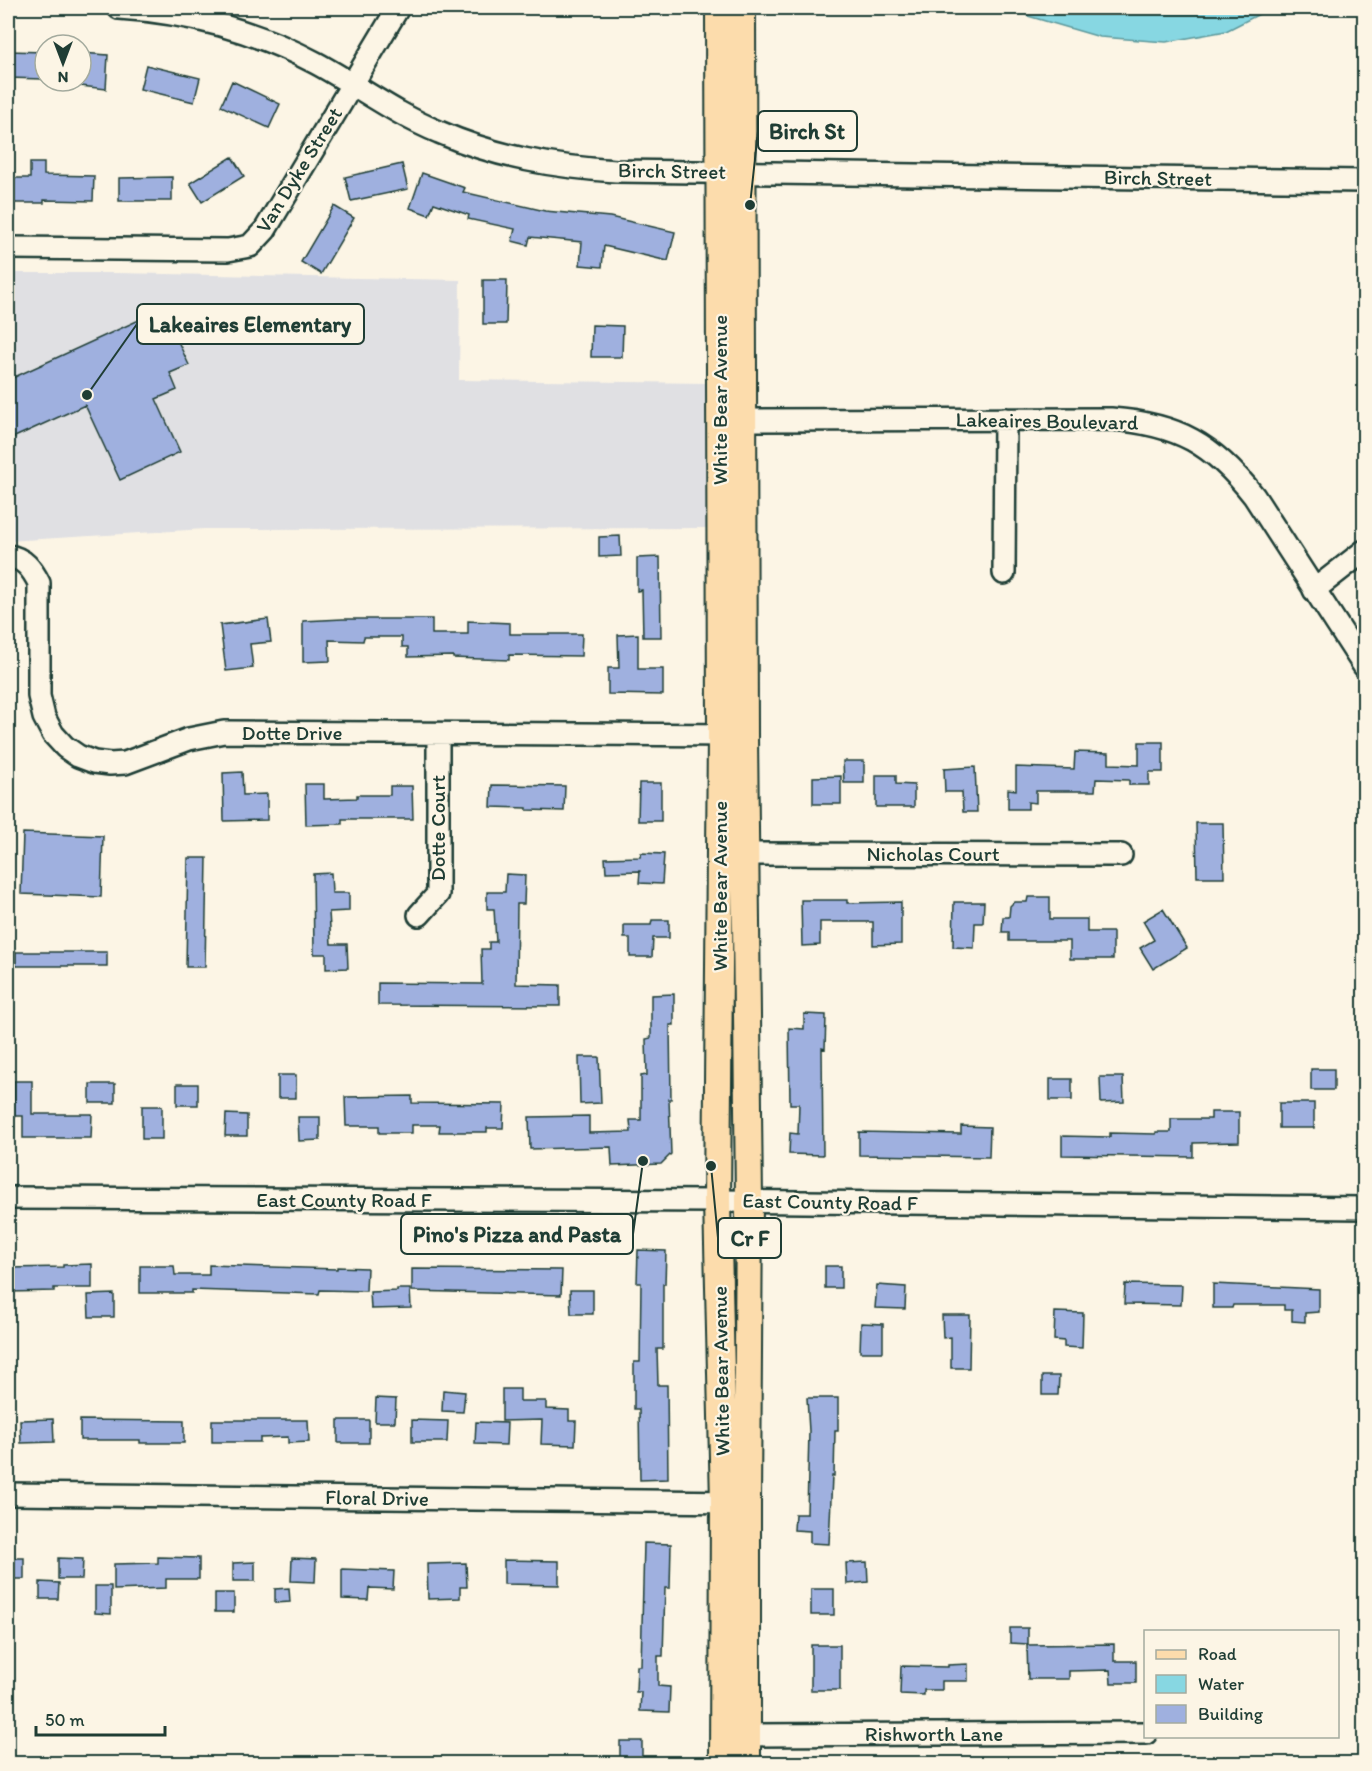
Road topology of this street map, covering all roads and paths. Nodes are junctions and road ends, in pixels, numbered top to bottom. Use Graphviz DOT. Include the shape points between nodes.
graph roads {
  1 [pos="119,8"];
  2 [pos="398,8"];
  3 [pos="719,8"];
  4 [pos="742,8"];
  5 [pos="352,84"];
  6 [pos="731,172"];
  7 [pos="1365,181"];
  8 [pos="8,248"];
  9 [pos="1005,419"];
  10 [pos="731,420"];
  11 [pos="1365,551"];
  12 [pos="8,556"];
  13 [pos="1004,573"];
  14 [pos="1314,590"];
  15 [pos="1365,666"];
  16 [pos="438,734"];
  17 [pos="732,735"];
  18 [pos="745,854"];
  19 [pos="1121,855"];
  20 [pos="418,915"];
  21 [pos="8,1198"];
  22 [pos="717,1201"];
  23 [pos="749,1202"];
  24 [pos="1365,1208"];
  25 [pos="8,1494"];
  26 [pos="735,1502"];
  27 [pos="1144,1733"];
  28 [pos="735,1735"];
  29 [pos="723,1764"];
  30 [pos="747,1764"];
  1 -- 5 [label="street, Birch Street" via="225,26 305,58"];
  2 -- 5 [label="street, Van Dyke Street"];
  3 -- 6 [label="main road, White Bear Avenue"];
  4 -- 6 [label="main road, White Bear Avenue"];
  5 -- 6 [label="street, Birch Street" via="438,132 524,161 616,171"];
  5 -- 8 [label="street, Van Dyke Street" via="265,230 250,246 228,250"];
  6 -- 7 [label="street, Birch Street"];
  6 -- 10 [label="main road, White Bear Avenue"];
  9 -- 10 [label="street, Lakeaires Boulevard"];
  9 -- 13 [label="street"];
  9 -- 14 [label="street, Lakeaires Boulevard" via="1139,421 1189,437 1234,471"];
  10 -- 17 [label="main road, White Bear Avenue"];
  11 -- 14 [label="street"];
  12 -- 16 [label="street, Dotte Drive" via="25,562 39,583 39,696 53,734 78,756 94,762 126,763 189,739 224,732"];
  14 -- 15 [label="street, Lakeaires Boulevard"];
  16 -- 17 [label="street, Dotte Drive"];
  16 -- 20 [label="street, Dotte Court" via="438,894"];
  17 -- 18 [label="main road, White Bear Avenue"];
  17 -- 22 [label="main road, White Bear Avenue"];
  18 -- 19 [label="street, Nicholas Court"];
  18 -- 23 [label="main road, White Bear Avenue"];
  21 -- 22 [label="street, East County Road F"];
  22 -- 23 [label="street, East County Road F"];
  22 -- 26 [label="main road, White Bear Avenue"];
  23 -- 24 [label="street, East County Road F"];
  23 -- 26 [label="main road, White Bear Avenue"];
  25 -- 26 [label="street, Floral Drive"];
  26 -- 28 [label="main road, White Bear Avenue"];
  27 -- 28 [label="street, Rishworth Lane"];
  28 -- 29 [label="main road, White Bear Avenue"];
  28 -- 30 [label="main road, White Bear Avenue"];
}
